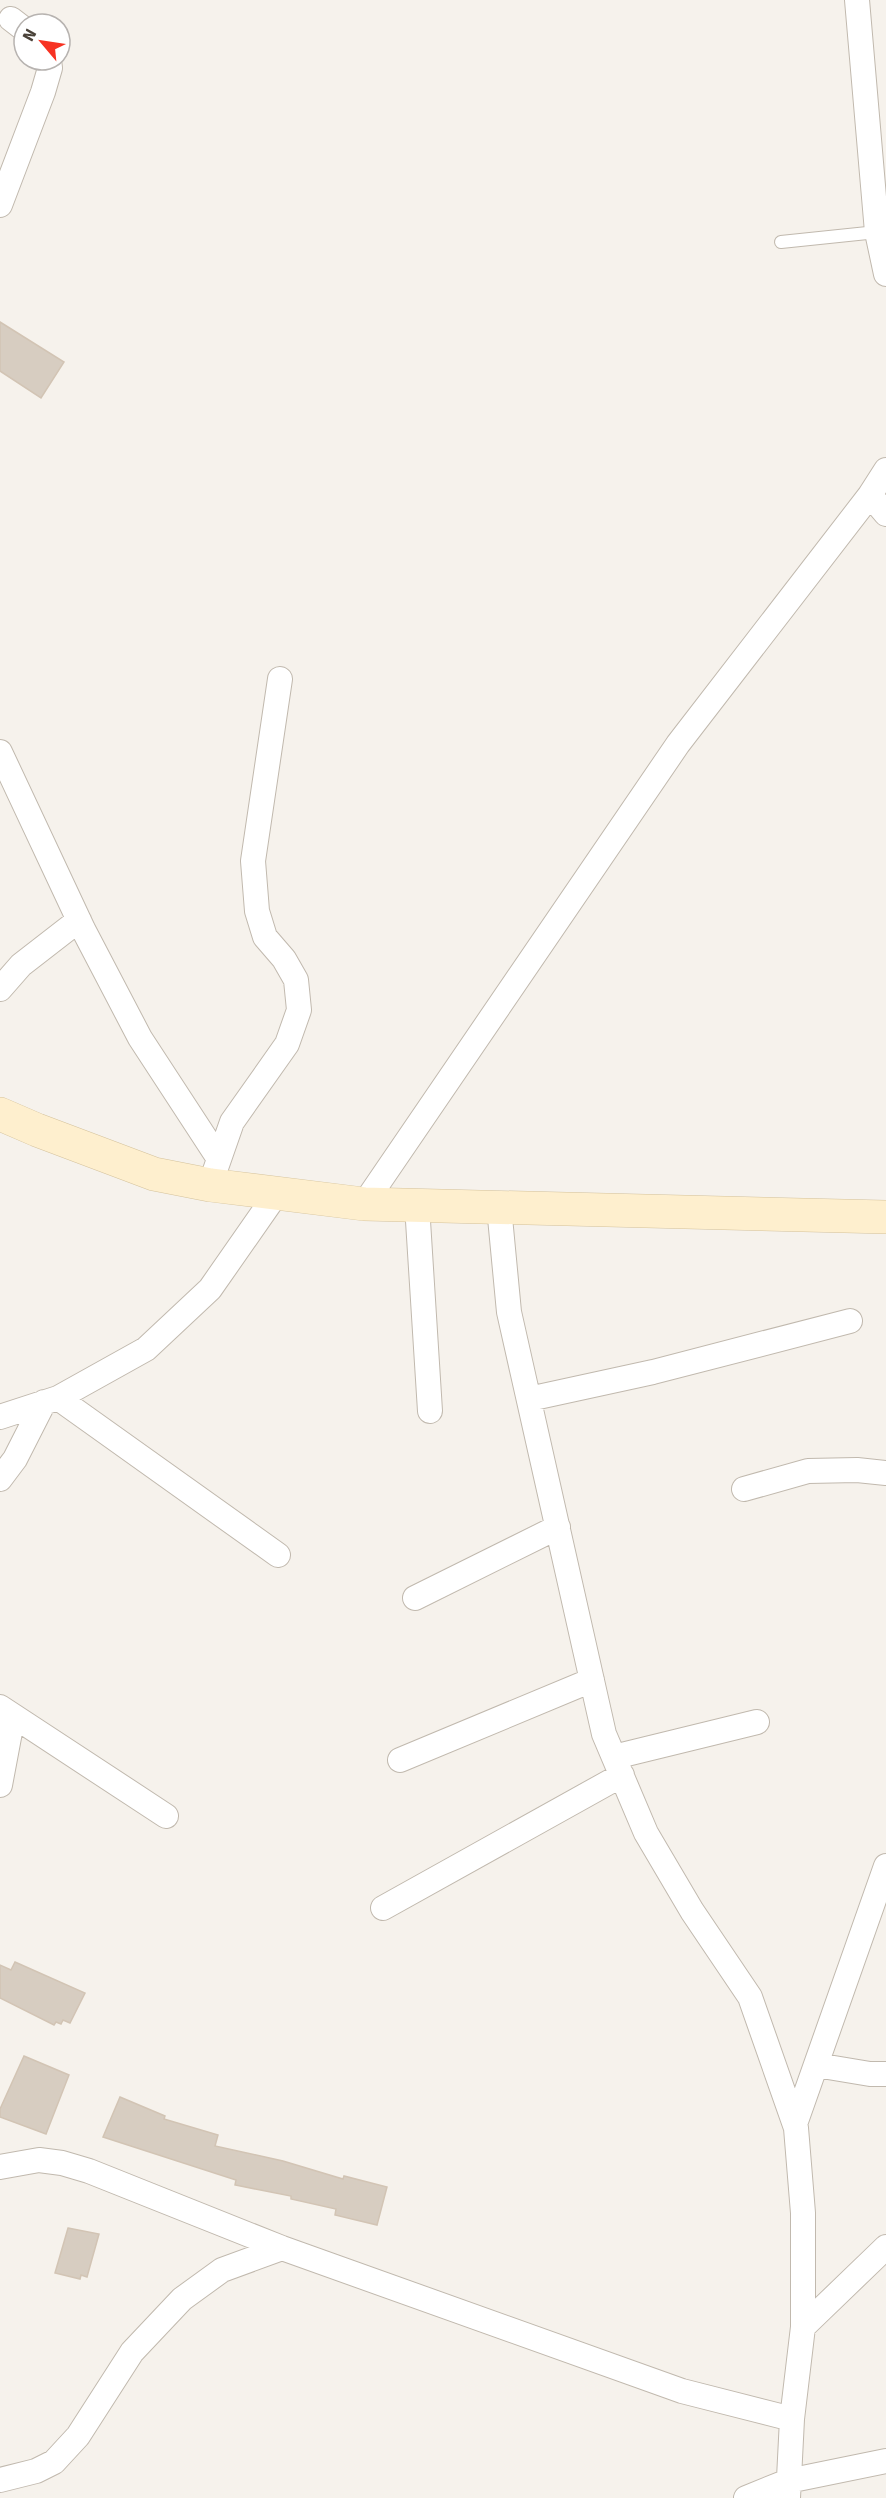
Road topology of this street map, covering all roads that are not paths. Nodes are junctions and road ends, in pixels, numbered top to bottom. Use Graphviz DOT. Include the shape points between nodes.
graph roads {
  1 [pos="857,0"];
  2 [pos="49,72"];
  3 [pos="0,205"];
  4 [pos="877,232"];
  5 [pos="782,242"];
  6 [pos="886,274"];
  7 [pos="886,470"];
  8 [pos="870,495"];
  9 [pos="886,514"];
  10 [pos="280,679"];
  11 [pos="0,752"];
  12 [pos="79,920"];
  13 [pos="0,989"];
  14 [pos="0,1114"];
  15 [pos="215,1172"];
  16 [pos="277,1193"];
  17 [pos="364,1204"];
  18 [pos="417,1205"];
  19 [pos="499,1208"];
  20 [pos="886,1217"];
  21 [pos="850,1321"];
  22 [pos="529,1399"];
  23 [pos="51,1400"];
  24 [pos="430,1411"];
  25 [pos="0,1417"];
  26 [pos="886,1473"];
  27 [pos="0,1479"];
  28 [pos="744,1489"];
  29 [pos="558,1527"];
  30 [pos="278,1555"];
  31 [pos="415,1598"];
  32 [pos="592,1680"];
  33 [pos="7,1712"];
  34 [pos="757,1722"];
  35 [pos="400,1760"];
  36 [pos="618,1766"];
  37 [pos="0,1785"];
  38 [pos="166,1816"];
  39 [pos="886,1866"];
  40 [pos="383,1908"];
  41 [pos="816,2065"];
  42 [pos="886,2074"];
  43 [pos="795,2124"];
  44 [pos="0,2168"];
  45 [pos="886,2247"];
  46 [pos="282,2248"];
  47 [pos="803,2327"];
  48 [pos="792,2419"];
  49 [pos="886,2461"];
  50 [pos="0,2480"];
  51 [pos="788,2490"];
  52 [pos="746,2498"];
  1 -- 4 [label="street"];
  2 -- 3 [label="street"];
  4 -- 5 [label="lane"];
  4 -- 6 [label="street"];
  7 -- 8 [label="street"];
  8 -- 9 [label="street"];
  8 -- 17 [label="street" via="678,744"];
  10 -- 15 [label="street" via="253,861 257,911 265,937 296,980 299,1010 287,1044 232,1122"];
  11 -- 12 [label="street"];
  12 -- 13 [label="street" via="21,965"];
  12 -- 15 [label="street"];
  14 -- 15 [label="main road" via="154,1174"];
  15 -- 16 [label="main road"];
  16 -- 17 [label="main road"];
  16 -- 23 [label="street" via="210,1288 146,1349"];
  17 -- 18 [label="main road"];
  18 -- 19 [label="main road"];
  18 -- 24 [label="street"];
  19 -- 20 [label="main road"];
  19 -- 22 [label="street" via="509,1312"];
  21 -- 22 [label="street" via="653,1372"];
  22 -- 29 [label="street"];
  23 -- 25 [label="street"];
  23 -- 27 [label="street"];
  23 -- 30 [label="street"];
  26 -- 28 [label="street" via="808,1472"];
  29 -- 31 [label="street"];
  29 -- 32 [label="street"];
  32 -- 35 [label="street"];
  32 -- 36 [label="street" via="604,1734"];
  33 -- 37 [label="street"];
  33 -- 38 [label="street"];
  34 -- 36 [label="street"];
  36 -- 40 [label="street"];
  36 -- 43 [label="street" via="646,1833 750,1997"];
  39 -- 41 [label="street"];
  41 -- 42 [label="street"];
  41 -- 43 [label="street"];
  43 -- 47 [label="street" via="803,2212"];
  44 -- 46 [label="street" via="39,2160 62,2163"];
  45 -- 47 [label="street"];
  46 -- 48 [label="street" via="682,2391"];
  46 -- 50 [label="street" via="222,2270 182,2299 132,2352 78,2436 54,2462"];
  47 -- 48 [label="street"];
  48 -- 51 [label="street"];
  49 -- 51 [label="street"];
  51 -- 52 [label="street"];
}
